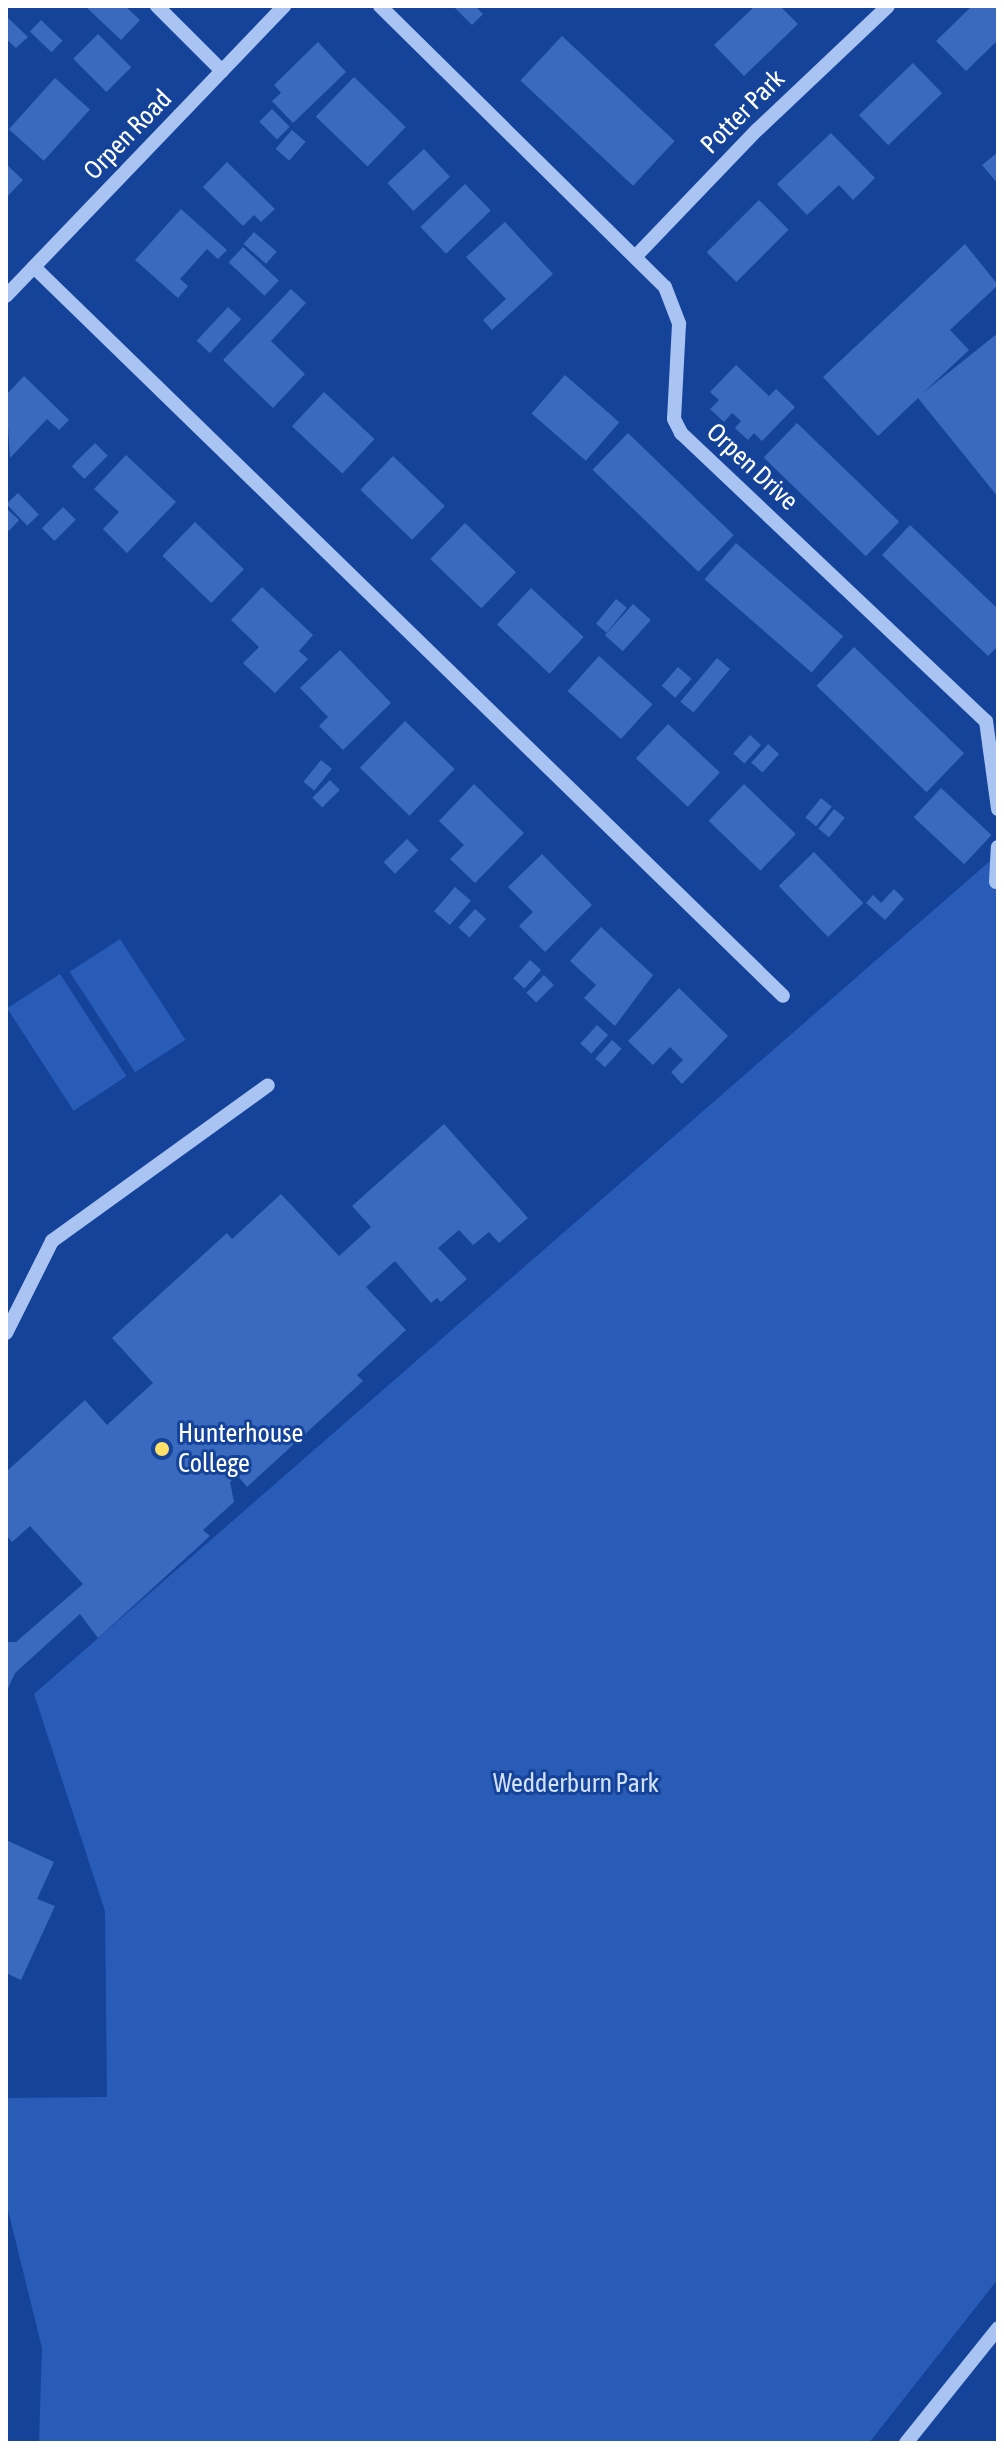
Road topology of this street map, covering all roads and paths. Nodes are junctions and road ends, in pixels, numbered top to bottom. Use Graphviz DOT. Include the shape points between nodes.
graph roads {
  1 [pos="157,6"];
  2 [pos="284,6"];
  3 [pos="380,6"];
  4 [pos="888,6"];
  5 [pos="222,71"];
  6 [pos="635,257"];
  7 [pos="34,267"];
  8 [pos="6,296"];
  9 [pos="998,809"];
  10 [pos="998,847"];
  11 [pos="996,882"];
  12 [pos="783,996"];
  13 [pos="268,1085"];
  14 [pos="6,1333"];
  15 [pos="998,2328"];
  16 [pos="906,2443"];
  1 -- 5 [label="street"];
  2 -- 5 [label="street, Orpen Road"];
  3 -- 6 [label="street, Orpen Drive"];
  4 -- 6 [label="street, Potter Park" via="757,130"];
  5 -- 7 [label="street, Orpen Road"];
  6 -- 9 [label="street, Orpen Drive" via="674,301 679,324 674,419 681,433 986,721"];
  7 -- 8 [label="street, Orpen Road"];
  7 -- 12 [label="street"];
  10 -- 11 [label="street"];
  13 -- 14 [label="street" via="52,1241"];
  15 -- 16 [label="street"];
}
